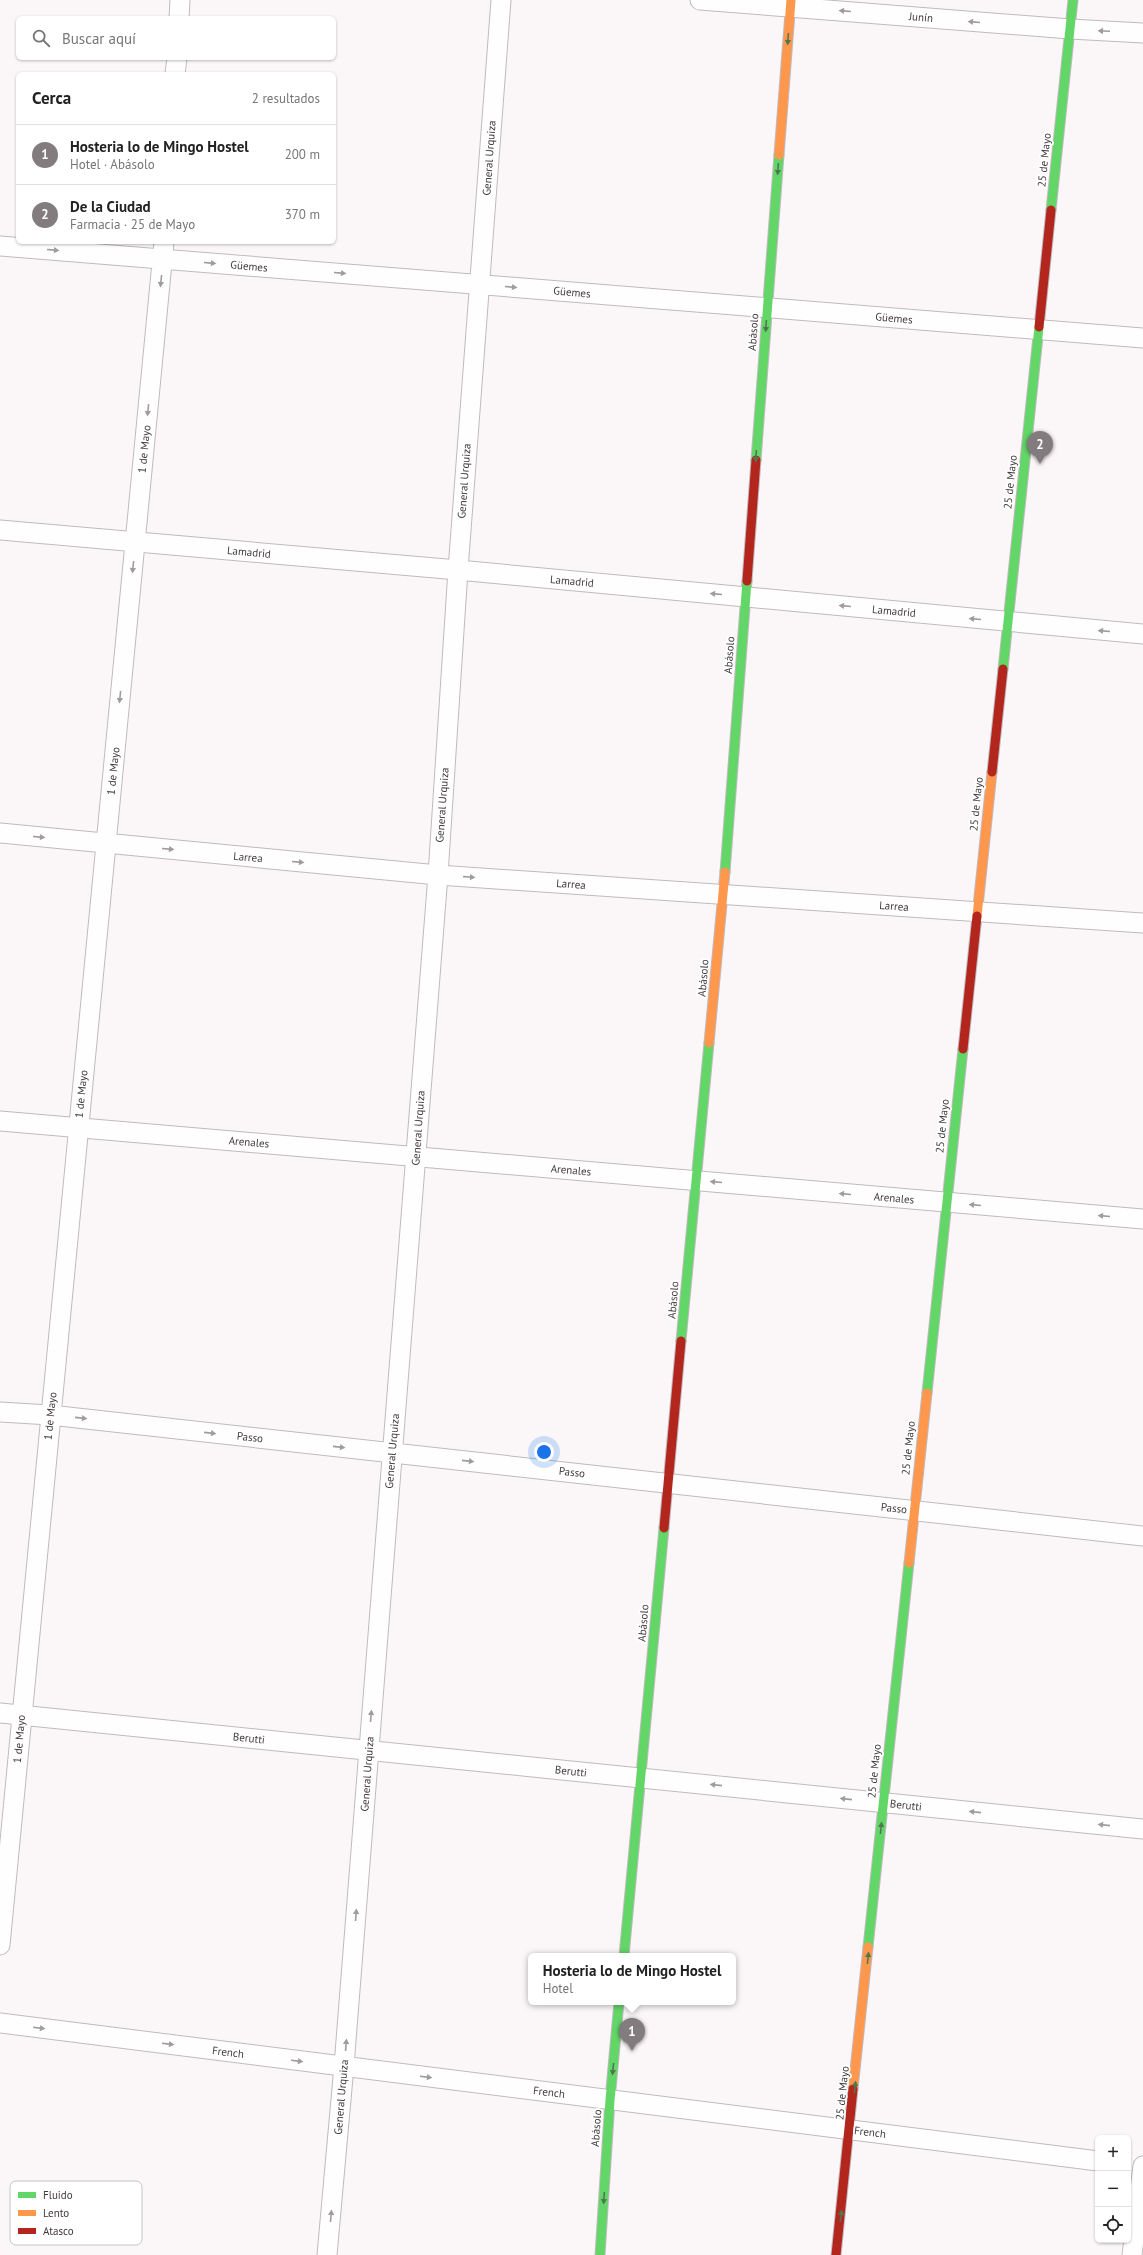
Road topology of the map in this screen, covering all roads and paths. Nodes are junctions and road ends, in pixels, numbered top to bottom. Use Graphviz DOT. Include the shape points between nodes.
graph roads {
  1 [pos="180,0"];
  2 [pos="500,0"];
  3 [pos="700,0"];
  4 [pos="1073,0"];
  5 [pos="790,4"];
  6 [pos="179,16"];
  7 [pos="1070,29"];
  8 [pos="1143,33"];
  9 [pos="176,60"];
  10 [pos="175,72"];
  11 [pos="0,246"];
  12 [pos="163,250"];
  13 [pos="479,284"];
  14 [pos="767,308"];
  15 [pos="1038,329"];
  16 [pos="1143,338"];
  17 [pos="0,530"];
  18 [pos="135,542"];
  19 [pos="458,570"];
  20 [pos="745,597"];
  21 [pos="1008,622"];
  22 [pos="1143,634"];
  23 [pos="0,833"];
  24 [pos="106,843"];
  25 [pos="438,875"];
  26 [pos="723,894"];
  27 [pos="977,912"];
  28 [pos="1143,923"];
  29 [pos="0,1121"];
  30 [pos="78,1128"];
  31 [pos="415,1157"];
  32 [pos="696,1181"];
  33 [pos="946,1202"];
  34 [pos="1143,1219"];
  35 [pos="0,1412"];
  36 [pos="50,1415"];
  37 [pos="392,1453"];
  38 [pos="668,1483"];
  39 [pos="914,1510"];
  40 [pos="1143,1536"];
  41 [pos="0,1713"];
  42 [pos="21,1715"];
  43 [pos="369,1750"];
  44 [pos="640,1778"];
  45 [pos="883,1802"];
  46 [pos="1143,1828"];
  47 [pos="0,1945"];
  48 [pos="624,1953"];
  49 [pos="619,2005"];
  50 [pos="0,2023"];
  51 [pos="344,2066"];
  52 [pos="610,2100"];
  53 [pos="850,2130"];
  54 [pos="1095,2161"];
  55 [pos="1131,2165"];
  56 [pos="1143,2166"];
  57 [pos="327,2255"];
  58 [pos="600,2255"];
  59 [pos="836,2255"];
  60 [pos="1132,2255"];
  1 -- 6 [label="street"];
  2 -- 13 [label="street, General Urquiza"];
  3 -- 5 [label="street, Junín"];
  4 -- 7 [label="street, 25 de Mayo"];
  7 -- 5 [label="street, Junín, one-way"];
  5 -- 14 [label="street, Abásolo, one-way"];
  8 -- 7 [label="street, Junín, one-way"];
  7 -- 15 [label="street, 25 de Mayo"];
  9 -- 10 [label="street"];
  11 -- 12 [label="street, Güemes, one-way"];
  12 -- 13 [label="street, Güemes, one-way"];
  12 -- 18 [label="street, 1 de Mayo, one-way"];
  13 -- 14 [label="street, Güemes, one-way"];
  13 -- 19 [label="street, General Urquiza"];
  14 -- 15 [label="street, Güemes"];
  14 -- 20 [label="street, Abásolo, one-way"];
  15 -- 16 [label="street, Güemes"];
  15 -- 21 [label="street, 25 de Mayo"];
  17 -- 18 [label="street, Lamadrid"];
  18 -- 19 [label="street, Lamadrid"];
  18 -- 24 [label="street, 1 de Mayo, one-way"];
  20 -- 19 [label="street, Lamadrid, one-way"];
  19 -- 25 [label="street, General Urquiza"];
  21 -- 20 [label="street, Lamadrid, one-way"];
  20 -- 26 [label="street, Abásolo"];
  22 -- 21 [label="street, Lamadrid, one-way"];
  21 -- 27 [label="street, 25 de Mayo"];
  23 -- 24 [label="street, Larrea, one-way"];
  24 -- 25 [label="street, Larrea, one-way"];
  24 -- 30 [label="street, 1 de Mayo"];
  25 -- 26 [label="street, Larrea, one-way"];
  25 -- 31 [label="street, General Urquiza"];
  26 -- 27 [label="street, Larrea"];
  26 -- 32 [label="street, Abásolo"];
  27 -- 28 [label="street, Larrea"];
  27 -- 33 [label="street, 25 de Mayo"];
  29 -- 30 [label="street, Arenales"];
  30 -- 31 [label="street, Arenales"];
  30 -- 36 [label="street, 1 de Mayo"];
  31 -- 32 [label="street, Arenales"];
  31 -- 37 [label="street, General Urquiza"];
  33 -- 32 [label="street, Arenales, one-way"];
  32 -- 38 [label="street, Abásolo"];
  34 -- 33 [label="street, Arenales, one-way"];
  33 -- 39 [label="street, 25 de Mayo"];
  35 -- 36 [label="street, Passo"];
  36 -- 37 [label="street, Passo, one-way"];
  36 -- 42 [label="street, 1 de Mayo"];
  37 -- 38 [label="street, Passo, one-way"];
  43 -- 37 [label="street, General Urquiza, one-way"];
  38 -- 39 [label="street, Passo"];
  38 -- 44 [label="street, Abásolo"];
  39 -- 40 [label="street, Passo"];
  39 -- 45 [label="street, 25 de Mayo"];
  41 -- 42 [label="street, Berutti"];
  42 -- 43 [label="street, Berutti"];
  42 -- 47 [label="street, 1 de Mayo"];
  43 -- 44 [label="street, Berutti"];
  51 -- 43 [label="street, General Urquiza, one-way"];
  45 -- 44 [label="street, Berutti, one-way"];
  44 -- 48 [label="street, Abásolo"];
  46 -- 45 [label="street, Berutti, one-way"];
  53 -- 45 [label="street, 25 de Mayo, one-way"];
  49 -- 52 [label="street, Abásolo, one-way"];
  50 -- 51 [label="street, French, one-way"];
  51 -- 52 [label="street, French, one-way"];
  57 -- 51 [label="street, General Urquiza, one-way"];
  52 -- 53 [label="street, French"];
  52 -- 58 [label="street, Abásolo, one-way"];
  53 -- 54 [label="street, French"];
  59 -- 53 [label="street, 25 de Mayo, one-way"];
  55 -- 56 [label="street"];
  56 -- 60 [label="street"];
}
